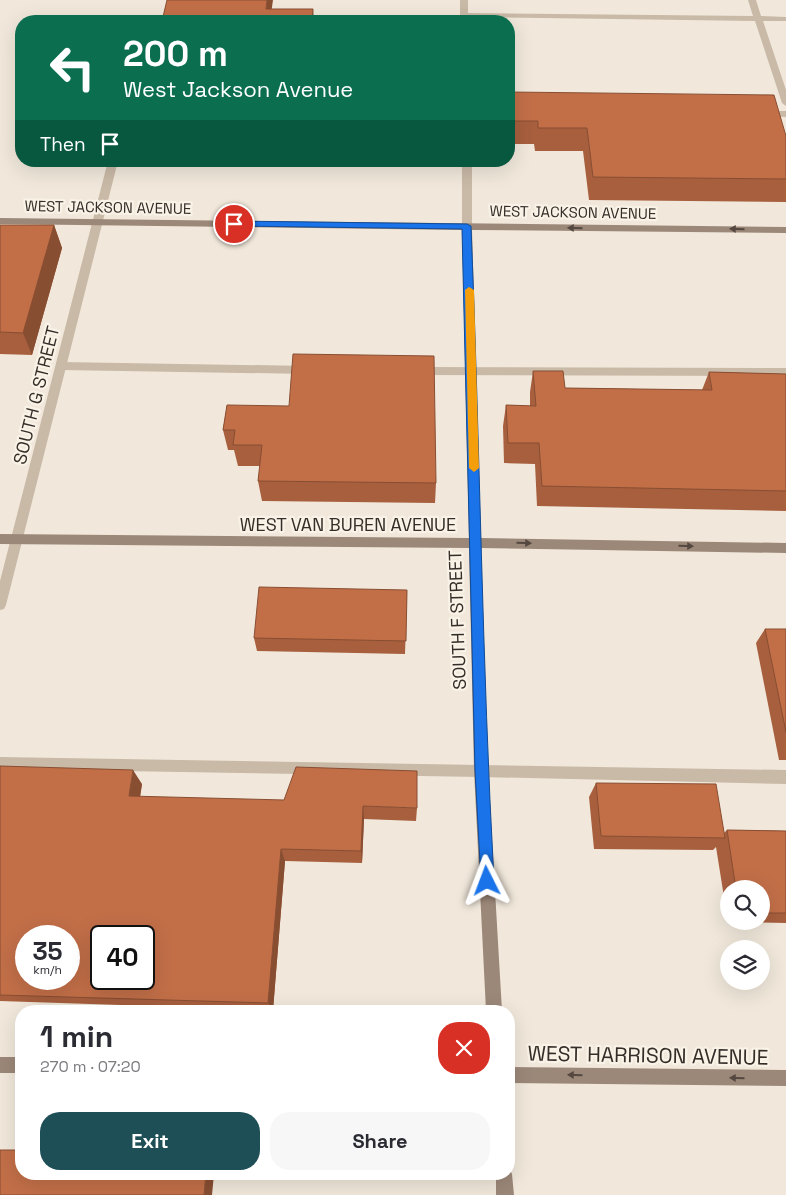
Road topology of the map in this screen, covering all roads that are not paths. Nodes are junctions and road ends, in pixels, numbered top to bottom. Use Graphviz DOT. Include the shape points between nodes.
graph roads {
  1 [pos="464,0"];
  2 [pos="752,0"];
  3 [pos="464,15"];
  4 [pos="515,18"];
  5 [pos="758,19"];
  6 [pos="786,19"];
  7 [pos="786,103"];
  8 [pos="756,114"];
  9 [pos="786,114"];
  10 [pos="112,167"];
  11 [pos="467,167"];
  12 [pos="0,221"];
  13 [pos="98,222"];
  14 [pos="467,226"];
  15 [pos="786,230"];
  16 [pos="61,366"];
  17 [pos="325,370"];
  18 [pos="404,371"];
  19 [pos="472,372"];
  20 [pos="786,372"];
  21 [pos="0,539"];
  22 [pos="17,539"];
  23 [pos="475,543"];
  24 [pos="786,548"];
  25 [pos="0,605"];
  26 [pos="0,763"];
  27 [pos="482,770"];
  28 [pos="786,777"];
  29 [pos="494,1005"];
  30 [pos="0,1065"];
  31 [pos="15,1065"];
  32 [pos="515,1075"];
  33 [pos="786,1078"];
  34 [pos="504,1180"];
  35 [pos="505,1195"];
  1 -- 3 [label="street"];
  2 -- 5 [label="street"];
  4 -- 5 [label="street"];
  5 -- 6 [label="street"];
  5 -- 7 [label="street"];
  8 -- 9 [label="street"];
  10 -- 13 [label="street, SOUTH G STREET"];
  11 -- 14 [label="street"];
  12 -- 13 [label="street, WEST JACKSON AVENUE"];
  13 -- 14 [label="street, WEST JACKSON AVENUE"];
  13 -- 16 [label="street, SOUTH G STREET"];
  15 -- 14 [label="street, WEST JACKSON AVENUE, one-way"];
  14 -- 19 [label="street, SOUTH F STREET"];
  16 -- 17 [label="street"];
  16 -- 22 [label="street, SOUTH G STREET"];
  18 -- 19 [label="street"];
  19 -- 20 [label="street"];
  19 -- 23 [label="street, SOUTH F STREET"];
  21 -- 22 [label="street, WEST VAN BUREN AVENUE"];
  22 -- 23 [label="street, WEST VAN BUREN AVENUE"];
  22 -- 25 [label="street, SOUTH G STREET"];
  23 -- 24 [label="street, WEST VAN BUREN AVENUE, one-way"];
  23 -- 27 [label="street, SOUTH F STREET"];
  26 -- 27 [label="street"];
  27 -- 28 [label="street"];
  27 -- 29 [label="street, SOUTH F STREET"];
  30 -- 31 [label="street"];
  33 -- 32 [label="street, WEST HARRISON AVENUE, one-way"];
  34 -- 35 [label="street"];
}
